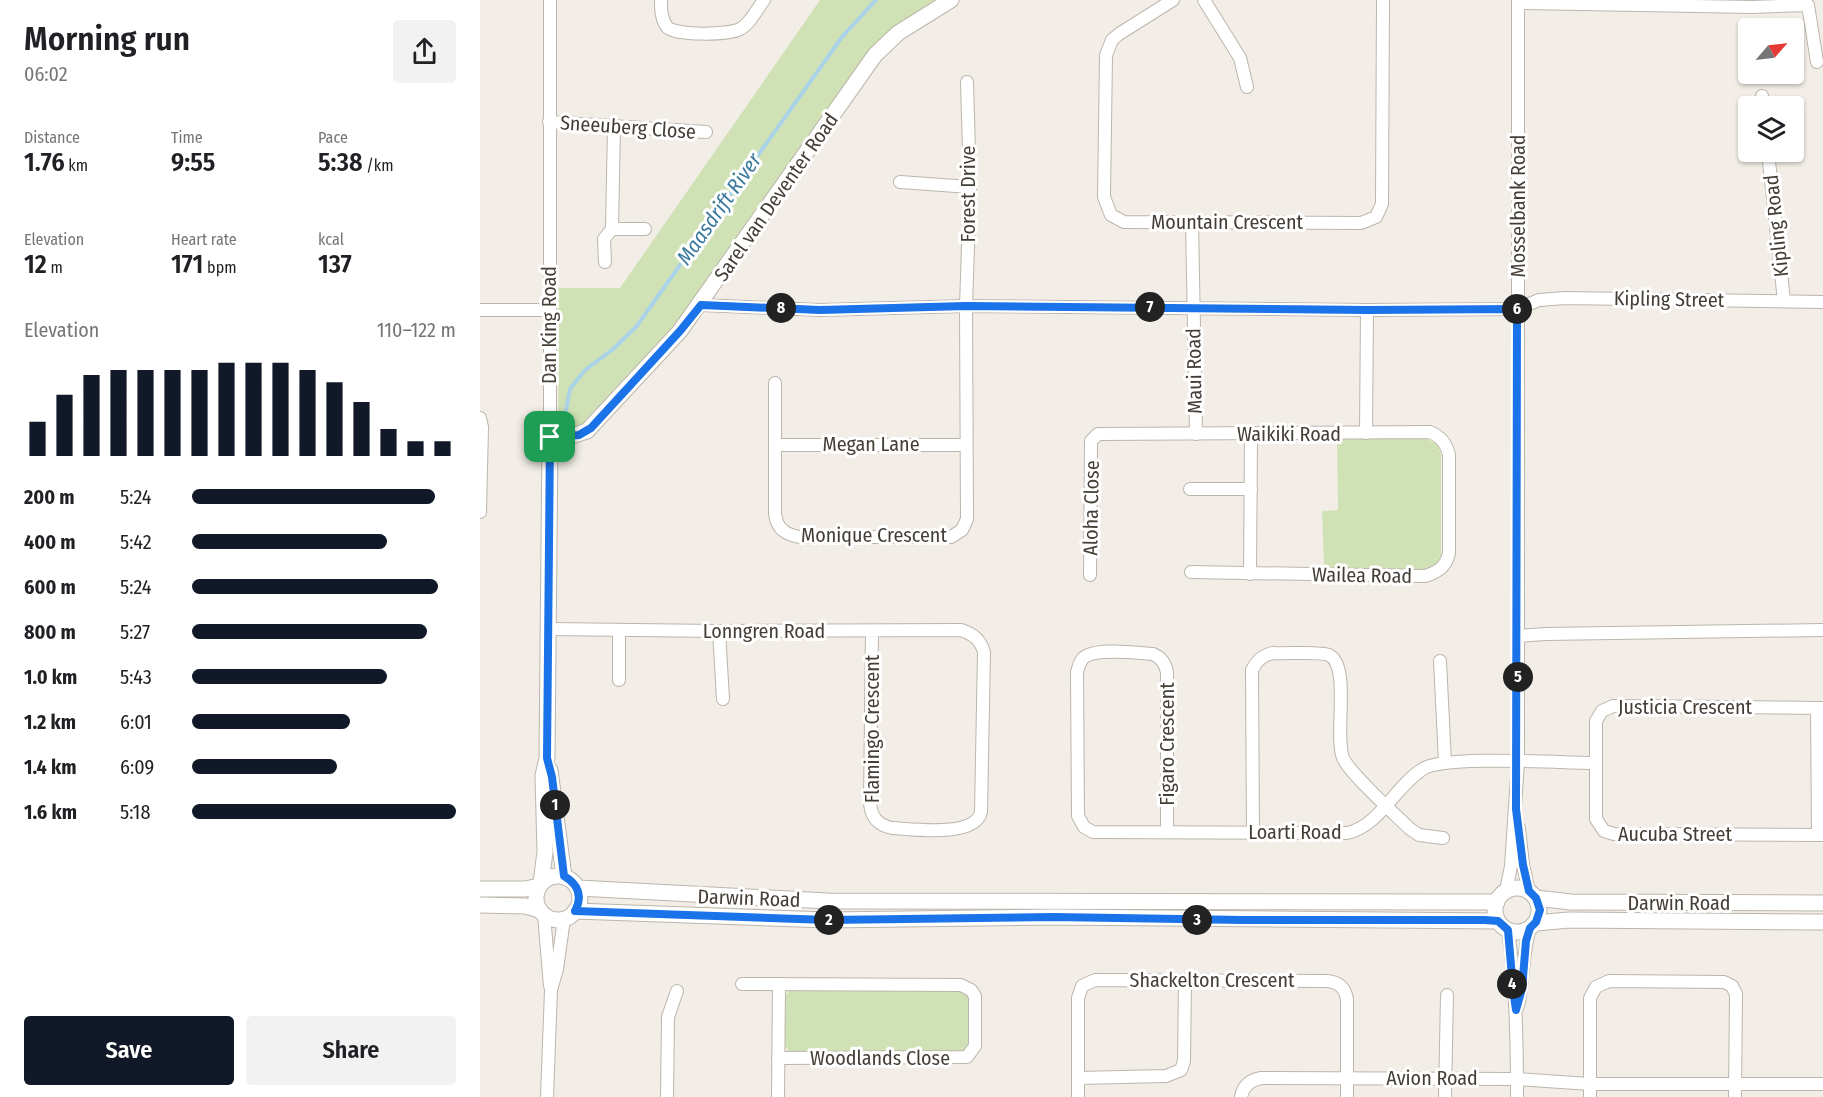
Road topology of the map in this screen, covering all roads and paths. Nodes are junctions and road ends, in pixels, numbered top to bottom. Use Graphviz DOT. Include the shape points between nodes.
graph roads {
  1 [pos="550,0"];
  2 [pos="662,0"];
  3 [pos="764,0"];
  4 [pos="951,0"];
  5 [pos="1173,0"];
  6 [pos="1204,0"];
  7 [pos="1383,0"];
  8 [pos="1518,2"];
  9 [pos="1818,62"];
  10 [pos="967,82"];
  11 [pos="1247,87"];
  12 [pos="549,122"];
  13 [pos="614,126"];
  14 [pos="706,132"];
  15 [pos="1769,162"];
  16 [pos="900,182"];
  17 [pos="970,188"];
  18 [pos="1192,222"];
  19 [pos="612,229"];
  20 [pos="645,229"];
  21 [pos="605,262"];
  22 [pos="1784,301"];
  23 [pos="1823,302"];
  24 [pos="701,305"];
  25 [pos="966,306"];
  26 [pos="1193,308"];
  27 [pos="1517,309"];
  28 [pos="480,310"];
  29 [pos="549,310"];
  30 [pos="1367,310"];
  31 [pos="775,383"];
  32 [pos="480,418"];
  33 [pos="1366,433"];
  34 [pos="1196,434"];
  35 [pos="1251,434"];
  36 [pos="550,437"];
  37 [pos="1091,441"];
  38 [pos="776,445"];
  39 [pos="965,445"];
  40 [pos="1190,489"];
  41 [pos="1251,489"];
  42 [pos="480,512"];
  43 [pos="1191,572"];
  44 [pos="1250,573"];
  45 [pos="1090,575"];
  46 [pos="549,629"];
  47 [pos="1823,630"];
  48 [pos="619,631"];
  49 [pos="719,631"];
  50 [pos="872,631"];
  51 [pos="1518,636"];
  52 [pos="976,637"];
  53 [pos="1440,661"];
  54 [pos="619,680"];
  55 [pos="723,699"];
  56 [pos="1820,708"];
  57 [pos="547,758"];
  58 [pos="1445,762"];
  59 [pos="1518,762"];
  60 [pos="1596,763"];
  61 [pos="1386,806"];
  62 [pos="1516,809"];
  63 [pos="1084,828"];
  64 [pos="1167,832"];
  65 [pos="1253,833"];
  66 [pos="1820,835"];
  67 [pos="1443,838"];
  68 [pos="564,876"];
  69 [pos="540,885"];
  70 [pos="578,888"];
  71 [pos="480,889"];
  72 [pos="1532,894"];
  73 [pos="1502,896"];
  74 [pos="1823,903"];
  75 [pos="480,905"];
  76 [pos="542,912"];
  77 [pos="570,915"];
  78 [pos="1823,922"];
  79 [pos="1533,925"];
  80 [pos="1503,926"];
  81 [pos="1185,981"];
  82 [pos="742,984"];
  83 [pos="779,984"];
  84 [pos="551,990"];
  85 [pos="677,991"];
  86 [pos="1447,995"];
  87 [pos="1516,1010"];
  88 [pos="778,1058"];
  89 [pos="1078,1078"];
  90 [pos="1347,1078"];
  91 [pos="1445,1078"];
  92 [pos="1516,1079"];
  93 [pos="1590,1084"];
  94 [pos="1823,1084"];
  95 [pos="1735,1091"];
  96 [pos="547,1097"];
  97 [pos="668,1097"];
  98 [pos="778,1097"];
  99 [pos="1078,1097"];
  100 [pos="1241,1097"];
  101 [pos="1347,1097"];
  102 [pos="1445,1097"];
  103 [pos="1516,1097"];
  104 [pos="1590,1097"];
  1 -- 12 [label="street, Dan King Road"];
  2 -- 3 [label="street" via="663,20 675,32 722,33 746,25"];
  4 -- 24 [label="street, Sarel van Deventer Road" via="898,33 875,55"];
  5 -- 18 [label="street, Mountain Crescent" via="1119,34 1106,56 1104,196 1111,215 1124,222"];
  6 -- 11 [label="street" via="1240,58"];
  7 -- 18 [label="street, Mountain Crescent" via="1379,213 1361,223"];
  8 -- 9 [label="street" via="1808,5"];
  8 -- 27 [label="street, Mosselbank Road"];
  10 -- 17 [label="street, Forest Drive"];
  12 -- 13 [label="street, Sneeuberg Close"];
  12 -- 29 [label="street, Dan King Road"];
  13 -- 14 [label="street, Sneeuberg Close"];
  13 -- 19 [label="street"];
  15 -- 22 [label="street, Kipling Road"];
  16 -- 17 [label="street"];
  17 -- 25 [label="street, Forest Drive"];
  18 -- 26 [label="street, Maui Road"];
  19 -- 20 [label="street"];
  19 -- 21 [label="street" via="604,239"];
  22 -- 23 [label="street, Kipling Street"];
  22 -- 27 [label="street, Kipling Street" via="1565,298 1539,300"];
  24 -- 25 [label="street" via="820,310"];
  24 -- 36 [label="street, Sarel van Deventer Road" via="591,428 579,435"];
  25 -- 26 [label="street"];
  25 -- 39 [label="street, Monique Crescent"];
  26 -- 30 [label="street"];
  26 -- 34 [label="street, Maui Road"];
  27 -- 30 [label="street"];
  27 -- 51 [label="street, Mosselbank Road"];
  28 -- 29 [label="street"];
  29 -- 36 [label="street, Dan King Road"];
  30 -- 33 [label="street, Waikiki Road"];
  31 -- 38 [label="street, Monique Crescent"];
  32 -- 42 [label="street"];
  33 -- 35 [label="street, Waikiki Road"];
  33 -- 44 [label="street, Wailea Road" via="1430,432 1443,440 1449,455 1449,553 1444,566 1425,576"];
  34 -- 35 [label="street, Waikiki Road"];
  34 -- 37 [label="street, Waikiki Road" via="1101,433"];
  35 -- 41 [label="street"];
  36 -- 46 [label="street, Dan King Road"];
  37 -- 45 [label="street, Aloha Close"];
  38 -- 39 [label="street, Megan Lane"];
  38 -- 39 [label="street, Monique Crescent" via="775,514 783,531 799,537 951,537 962,530 967,519"];
  40 -- 41 [label="street"];
  41 -- 44 [label="street"];
  43 -- 44 [label="street, Wailea Road"];
  46 -- 48 [label="street, Lonngren Road"];
  46 -- 57 [label="street, Dan King Road"];
  47 -- 51 [label="street"];
  48 -- 49 [label="street, Lonngren Road"];
  48 -- 54 [label="street"];
  49 -- 50 [label="street, Lonngren Road"];
  49 -- 55 [label="street"];
  50 -- 52 [label="street, Lonngren Road" via="961,630"];
  50 -- 52 [label="street, Flamingo Crescent" via="870,803 874,818 892,828 958,829 980,817 984,652"];
  51 -- 59 [label="street, Mosselbank Road"];
  53 -- 58 [label="street"];
  56 -- 60 [label="street, Justicia Crescent" via="1609,707 1596,721"];
  56 -- 66 [label="street"];
  57 -- 68 [label="street, Dan King Road"];
  57 -- 69 [label="street, Dan King Road" via="543,777 545,852"];
  58 -- 59 [label="street, Loarti Road"];
  58 -- 61 [label="street, Loarti Road" via="1424,768"];
  59 -- 60 [label="street"];
  59 -- 62 [label="street, Mosselbank Road"];
  60 -- 66 [label="street, Aucuba Street" via="1596,819 1608,833"];
  61 -- 65 [label="street, Loarti Road" via="1356,831"];
  61 -- 65 [label="street" via="1343,757 1341,674 1336,662 1326,654 1267,654 1252,670"];
  61 -- 67 [label="street" via="1419,835"];
  62 -- 72 [label="street, Mosselbank Road" via="1523,865"];
  62 -- 73 [label="street, Mosselbank Road" via="1511,866"];
  63 -- 64 [label="street, Loarti Road" via="1093,832"];
  63 -- 64 [label="street, Figaro Crescent" via="1078,816 1080,661 1095,653 1153,654 1162,660 1167,673"];
  64 -- 65 [label="street, Loarti Road"];
  68 -- 69 [label="street" via="555,876"];
  68 -- 70 [label="street"];
  69 -- 71 [label="street"];
  69 -- 76 [label="street" via="536,897"];
  70 -- 73 [label="street, Darwin Road" via="827,901"];
  70 -- 77 [label="street" via="580,898"];
  72 -- 73 [label="street" via="1520,888"];
  72 -- 74 [label="street, Darwin Road" via="1571,902"];
  72 -- 79 [label="street" via="1540,910"];
  73 -- 80 [label="street" via="1496,915"];
  75 -- 76 [label="street" via="525,906"];
  76 -- 77 [label="street" via="557,920"];
  76 -- 84 [label="street"];
  77 -- 80 [label="street, Darwin Road" via="828,920 1053,917"];
  77 -- 84 [label="street"];
  78 -- 79 [label="street, Darwin Road" via="1569,920"];
  79 -- 80 [label="street" via="1520,932"];
  79 -- 87 [label="street" via="1524,952 1522,989"];
  80 -- 87 [label="street"];
  81 -- 89 [label="street" via="1181,1070 1166,1076"];
  81 -- 89 [label="street, Shackelton Crescent" via="1095,980 1082,986 1077,998"];
  81 -- 90 [label="street, Shackelton Crescent" via="1337,983 1347,999"];
  82 -- 83 [label="street, Woodlands Close"];
  83 -- 88 [label="street"];
  83 -- 88 [label="street, Woodlands Close" via="962,985 971,990 976,1000 975,1046 963,1058"];
  84 -- 96 [label="street"];
  85 -- 97 [label="street" via="668,1017"];
  86 -- 91 [label="street"];
  87 -- 92 [label="street"];
  88 -- 98 [label="street"];
  89 -- 99 [label="street, Shackelton Crescent"];
  90 -- 91 [label="street, Avion Road"];
  90 -- 100 [label="street, Avion Road" via="1257,1078 1245,1086"];
  90 -- 101 [label="street, Shackelton Crescent"];
  91 -- 92 [label="street, Avion Road"];
  91 -- 102 [label="street"];
  92 -- 93 [label="street, Avion Road"];
  92 -- 103 [label="street"];
  93 -- 95 [label="street, Avion Road"];
  93 -- 95 [label="street" via="1590,998 1596,987 1609,981 1724,982 1736,994"];
  93 -- 104 [label="street"];
  94 -- 95 [label="street, Avion Road"];
}
